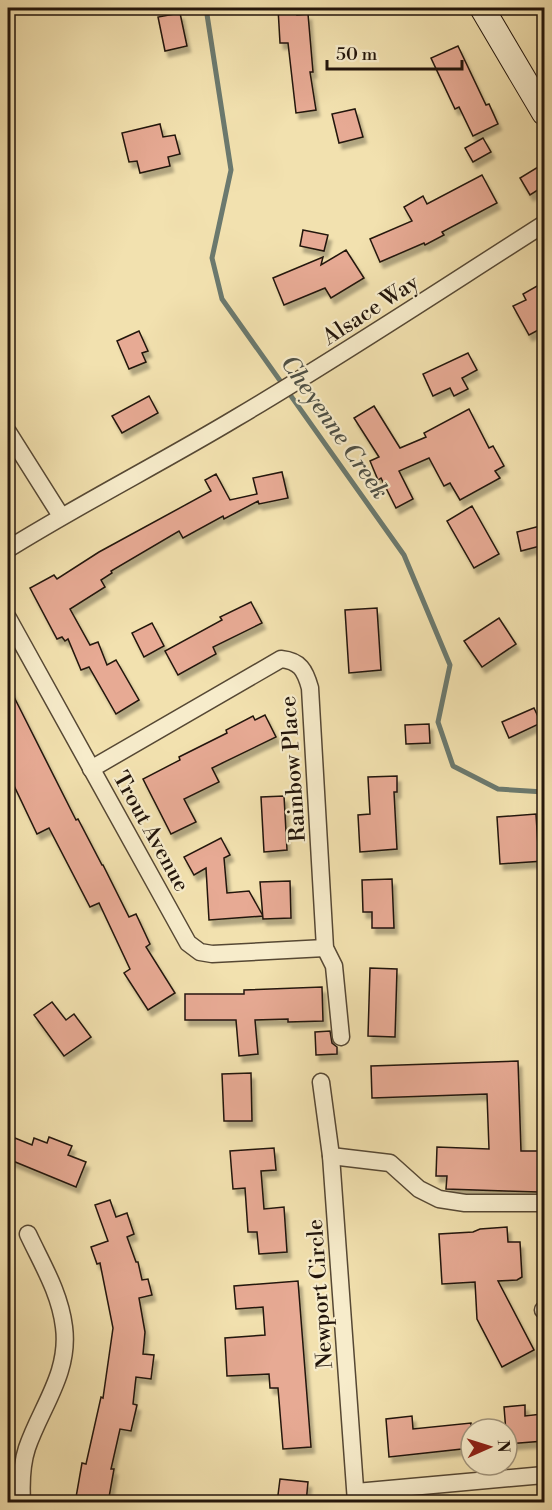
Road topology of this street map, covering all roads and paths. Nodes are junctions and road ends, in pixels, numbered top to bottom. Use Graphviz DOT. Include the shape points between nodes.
graph roads {
  1 [pos="482,8"];
  2 [pos="544,113"];
  3 [pos="544,224"];
  4 [pos="10,440"];
  5 [pos="61,516"];
  6 [pos="8,549"];
  7 [pos="8,618"];
  8 [pos="92,769"];
  9 [pos="325,948"];
  10 [pos="341,1037"];
  11 [pos="321,1082"];
  12 [pos="331,1156"];
  13 [pos="544,1203"];
  14 [pos="27,1234"];
  15 [pos="15,1469"];
  16 [pos="544,1475"];
  17 [pos="356,1497"];
  18 [pos="22,1503"];
  1 -- 2 [label="main road"];
  3 -- 5 [label="street, Alsace Way" via="329,362"];
  4 -- 5 [label="street"];
  5 -- 6 [label="street, Alsace Way"];
  7 -- 8 [label="street, Trout Avenue"];
  8 -- 9 [label="street, Trout Avenue" via="188,943 200,952 212,954"];
  8 -- 9 [label="street, Rainbow Place" via="281,659 300,666 310,688"];
  9 -- 10 [label="street, Rainbow Place" via="334,966"];
  11 -- 12 [label="street, Newport Circle"];
  12 -- 13 [label="street" via="390,1163 419,1189 439,1199 465,1203"];
  12 -- 17 [label="street, Newport Circle"];
  14 -- 15 [label="street" via="55,1289 62,1310 65,1344 59,1378"];
  15 -- 18 [label="street"];
  16 -- 17 [label="street"];
}
